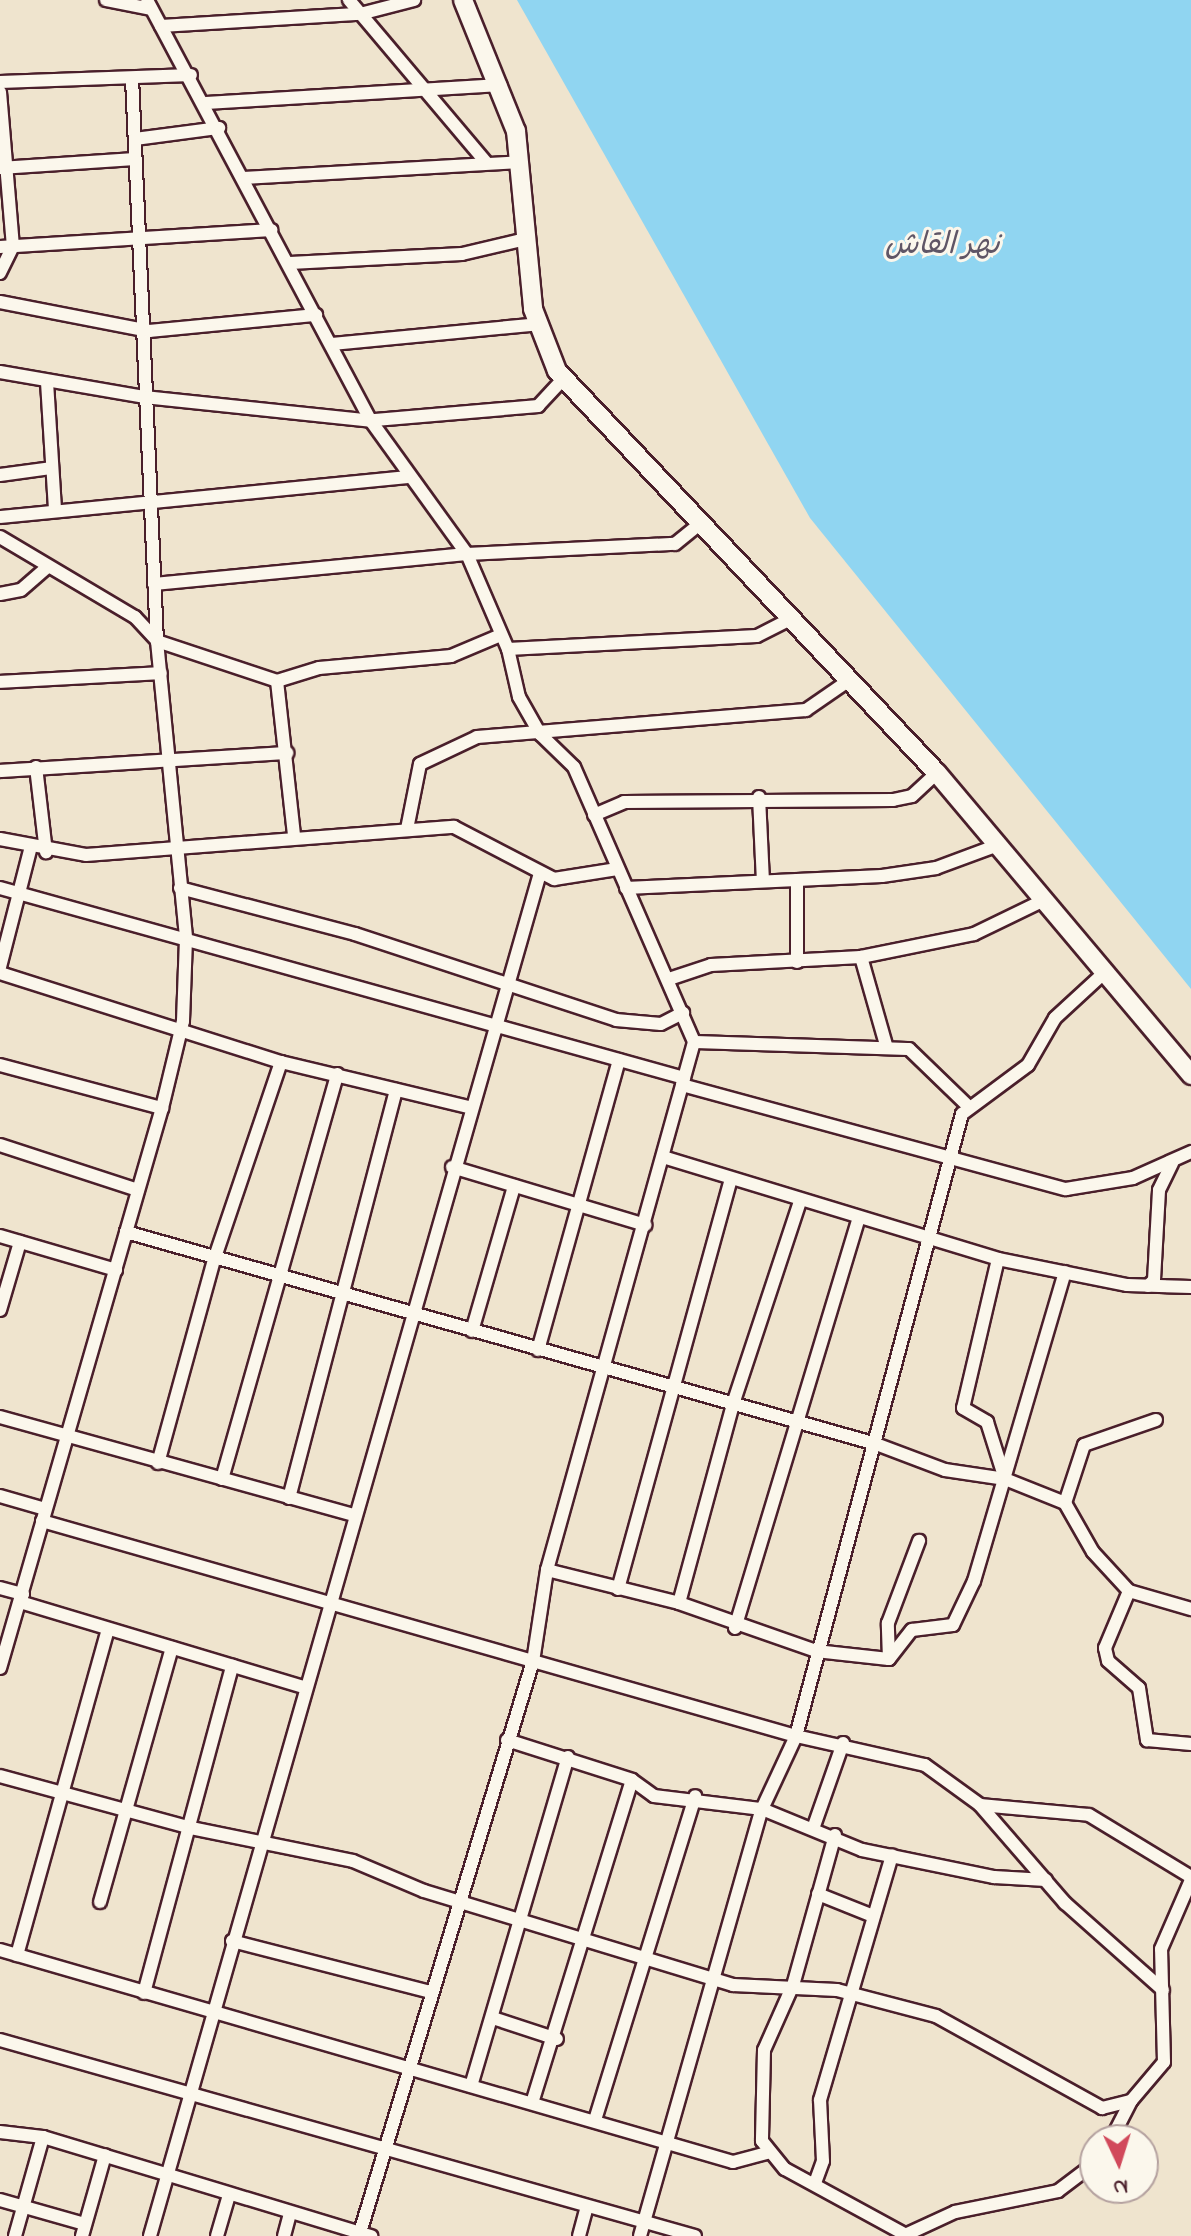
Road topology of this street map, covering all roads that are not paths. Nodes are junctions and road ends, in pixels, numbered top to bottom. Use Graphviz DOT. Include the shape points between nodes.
graph roads {
  1 [pos="106,0"];
  2 [pos="349,0"];
  3 [pos="414,0"];
  4 [pos="463,0"];
  5 [pos="149,4"];
  6 [pos="360,14"];
  7 [pos="161,26"];
  8 [pos="191,75"];
  9 [pos="132,78"];
  10 [pos="0,82"];
  11 [pos="500,85"];
  12 [pos="417,86"];
  13 [pos="0,92"];
  14 [pos="206,103"];
  15 [pos="219,128"];
  16 [pos="135,139"];
  17 [pos="135,159"];
  18 [pos="486,162"];
  19 [pos="519,162"];
  20 [pos="3,168"];
  21 [pos="245,178"];
  22 [pos="271,230"];
  23 [pos="138,238"];
  24 [pos="526,239"];
  25 [pos="6,247"];
  26 [pos="290,263"];
  27 [pos="0,273"];
  28 [pos="0,302"];
  29 [pos="316,315"];
  30 [pos="141,324"];
  31 [pos="538,324"];
  32 [pos="332,344"];
  33 [pos="0,372"];
  34 [pos="563,379"];
  35 [pos="47,382"];
  36 [pos="144,397"];
  37 [pos="373,420"];
  38 [pos="51,468"];
  39 [pos="0,475"];
  40 [pos="407,477"];
  41 [pos="150,500"];
  42 [pos="55,509"];
  43 [pos="0,517"];
  44 [pos="702,522"];
  45 [pos="0,537"];
  46 [pos="467,554"];
  47 [pos="47,567"];
  48 [pos="154,584"];
  49 [pos="0,594"];
  50 [pos="788,620"];
  51 [pos="501,635"];
  52 [pos="157,641"];
  53 [pos="508,649"];
  54 [pos="161,673"];
  55 [pos="277,681"];
  56 [pos="848,681"];
  57 [pos="0,682"];
  58 [pos="540,734"];
  59 [pos="287,753"];
  60 [pos="167,760"];
  61 [pos="36,767"];
  62 [pos="0,771"];
  63 [pos="937,773"];
  64 [pos="759,797"];
  65 [pos="594,815"];
  66 [pos="407,829"];
  67 [pos="294,836"];
  68 [pos="0,839"];
  69 [pos="31,846"];
  70 [pos="995,846"];
  71 [pos="175,849"];
  72 [pos="46,852"];
  73 [pos="617,869"];
  74 [pos="540,873"];
  75 [pos="797,880"];
  76 [pos="763,881"];
  77 [pos="0,888"];
  78 [pos="180,888"];
  79 [pos="626,888"];
  80 [pos="20,893"];
  81 [pos="1044,900"];
  82 [pos="186,939"];
  83 [pos="861,957"];
  84 [pos="797,962"];
  85 [pos="0,967"];
  86 [pos="0,973"];
  87 [pos="1104,973"];
  88 [pos="669,979"];
  89 [pos="505,987"];
  90 [pos="683,1013"];
  91 [pos="493,1022"];
  92 [pos="181,1030"];
  93 [pos="694,1042"];
  94 [pos="886,1045"];
  95 [pos="619,1060"];
  96 [pos="281,1062"];
  97 [pos="0,1065"];
  98 [pos="337,1074"];
  99 [pos="1191,1075"];
  100 [pos="683,1082"];
  101 [pos="396,1090"];
  102 [pos="968,1106"];
  103 [pos="468,1107"];
  104 [pos="162,1108"];
  105 [pos="0,1145"];
  106 [pos="1191,1152"];
  107 [pos="947,1156"];
  108 [pos="663,1157"];
  109 [pos="1173,1160"];
  110 [pos="452,1167"];
  111 [pos="731,1179"];
  112 [pos="514,1186"];
  113 [pos="138,1190"];
  114 [pos="800,1201"];
  115 [pos="578,1205"];
  116 [pos="859,1217"];
  117 [pos="645,1225"];
  118 [pos="126,1232"];
  119 [pos="929,1234"];
  120 [pos="0,1236"];
  121 [pos="20,1242"];
  122 [pos="998,1259"];
  123 [pos="214,1260"];
  124 [pos="116,1270"];
  125 [pos="1065,1272"];
  126 [pos="283,1278"];
  127 [pos="1148,1286"];
  128 [pos="1191,1287"];
  129 [pos="340,1294"];
  130 [pos="0,1310"];
  131 [pos="413,1315"];
  132 [pos="472,1331"];
  133 [pos="538,1350"];
  134 [pos="603,1369"];
  135 [pos="671,1387"];
  136 [pos="733,1404"];
  137 [pos="0,1417"];
  138 [pos="1156,1420"];
  139 [pos="799,1424"];
  140 [pos="66,1439"];
  141 [pos="876,1444"];
  142 [pos="158,1463"];
  143 [pos="222,1479"];
  144 [pos="1005,1479"];
  145 [pos="0,1496"];
  146 [pos="289,1498"];
  147 [pos="1065,1503"];
  148 [pos="43,1515"];
  149 [pos="354,1515"];
  150 [pos="919,1541"];
  151 [pos="547,1570"];
  152 [pos="0,1588"];
  153 [pos="618,1589"];
  154 [pos="1129,1591"];
  155 [pos="22,1598"];
  156 [pos="679,1603"];
  157 [pos="334,1605"];
  158 [pos="1191,1609"];
  159 [pos="735,1628"];
  160 [pos="108,1629"];
  161 [pos="172,1648"];
  162 [pos="816,1651"];
  163 [pos="889,1659"];
  164 [pos="533,1661"];
  165 [pos="232,1666"];
  166 [pos="0,1668"];
  167 [pos="303,1687"];
  168 [pos="796,1736"];
  169 [pos="507,1740"];
  170 [pos="843,1743"];
  171 [pos="1191,1744"];
  172 [pos="568,1757"];
  173 [pos="0,1776"];
  174 [pos="632,1780"];
  175 [pos="68,1792"];
  176 [pos="695,1796"];
  177 [pos="980,1805"];
  178 [pos="762,1809"];
  179 [pos="128,1811"];
  180 [pos="814,1826"];
  181 [pos="191,1828"];
  182 [pos="835,1835"];
  183 [pos="260,1841"];
  184 [pos="892,1855"];
  185 [pos="1191,1878"];
  186 [pos="1046,1880"];
  187 [pos="818,1894"];
  188 [pos="100,1902"];
  189 [pos="456,1902"];
  190 [pos="873,1916"];
  191 [pos="524,1923"];
  192 [pos="232,1941"];
  193 [pos="583,1941"];
  194 [pos="0,1950"];
  195 [pos="17,1955"];
  196 [pos="648,1960"];
  197 [pos="713,1980"];
  198 [pos="793,1985"];
  199 [pos="1163,1990"];
  200 [pos="431,1992"];
  201 [pos="144,1993"];
  202 [pos="855,1995"];
  203 [pos="211,2014"];
  204 [pos="496,2019"];
  205 [pos="557,2039"];
  206 [pos="0,2040"];
  207 [pos="405,2068"];
  208 [pos="471,2086"];
  209 [pos="188,2094"];
  210 [pos="1131,2101"];
  211 [pos="532,2103"];
  212 [pos="595,2120"];
  213 [pos="1119,2124"];
  214 [pos="0,2132"];
  215 [pos="43,2137"];
  216 [pos="665,2139"];
  217 [pos="384,2149"];
  218 [pos="767,2153"];
  219 [pos="105,2155"];
  220 [pos="1079,2175"];
  221 [pos="165,2177"];
  222 [pos="815,2183"];
  223 [pos="229,2195"];
  224 [pos="0,2200"];
  225 [pos="23,2207"];
  226 [pos="587,2207"];
  227 [pos="290,2213"];
  228 [pos="84,2230"];
  229 [pos="642,2230"];
  230 [pos="363,2235"];
  231 [pos="906,2235"];
  232 [pos="15,2236"];
  233 [pos="150,2236"];
  234 [pos="217,2236"];
  235 [pos="284,2236"];
  236 [pos="579,2236"];
  237 [pos="695,2236"];
  1 -- 5 [label="street"];
  2 -- 6 [label="street"];
  3 -- 6 [label="street"];
  4 -- 11 [label="main road"];
  5 -- 7 [label="street"];
  6 -- 7 [label="street"];
  6 -- 12 [label="street"];
  7 -- 8 [label="street"];
  8 -- 9 [label="street"];
  8 -- 14 [label="street"];
  9 -- 10 [label="street"];
  9 -- 16 [label="street"];
  11 -- 12 [label="street"];
  11 -- 19 [label="main road"];
  12 -- 14 [label="street"];
  12 -- 18 [label="street"];
  13 -- 20 [label="street"];
  14 -- 15 [label="street"];
  15 -- 16 [label="street"];
  15 -- 21 [label="street"];
  16 -- 17 [label="street"];
  17 -- 20 [label="street"];
  17 -- 23 [label="street"];
  18 -- 19 [label="street"];
  18 -- 21 [label="street"];
  19 -- 24 [label="main road"];
  20 -- 25 [label="street"];
  21 -- 22 [label="street"];
  22 -- 23 [label="street"];
  22 -- 26 [label="street"];
  23 -- 25 [label="street"];
  23 -- 30 [label="street"];
  24 -- 26 [label="street" via="462,254"];
  24 -- 31 [label="main road"];
  25 -- 27 [label="street"];
  26 -- 29 [label="street"];
  28 -- 30 [label="street"];
  29 -- 30 [label="street" via="165,330"];
  29 -- 32 [label="street"];
  30 -- 36 [label="street"];
  31 -- 32 [label="street"];
  31 -- 34 [label="main road"];
  32 -- 37 [label="street"];
  33 -- 35 [label="street"];
  34 -- 37 [label="street" via="538,406"];
  34 -- 44 [label="main road"];
  35 -- 36 [label="street"];
  35 -- 38 [label="street"];
  36 -- 37 [label="street"];
  36 -- 41 [label="street"];
  37 -- 40 [label="street"];
  38 -- 39 [label="street"];
  38 -- 42 [label="street"];
  40 -- 41 [label="street"];
  40 -- 46 [label="street"];
  41 -- 42 [label="street"];
  41 -- 48 [label="street"];
  42 -- 43 [label="street"];
  44 -- 46 [label="street" via="675,544"];
  44 -- 50 [label="main road"];
  45 -- 47 [label="street"];
  46 -- 48 [label="street"];
  46 -- 51 [label="street"];
  47 -- 49 [label="street" via="21,590"];
  47 -- 52 [label="street" via="135,617"];
  48 -- 52 [label="street"];
  50 -- 53 [label="street" via="757,636"];
  50 -- 56 [label="main road"];
  51 -- 53 [label="street"];
  51 -- 55 [label="street" via="451,656 319,668"];
  52 -- 54 [label="street"];
  52 -- 55 [label="street"];
  53 -- 58 [label="street" via="519,697"];
  54 -- 57 [label="street"];
  54 -- 60 [label="street"];
  55 -- 59 [label="street"];
  56 -- 58 [label="street" via="806,710"];
  56 -- 63 [label="main road"];
  58 -- 65 [label="street" via="569,759"];
  58 -- 66 [label="street" via="488,734 425,758"];
  59 -- 60 [label="street"];
  59 -- 67 [label="street"];
  60 -- 61 [label="street"];
  60 -- 71 [label="street"];
  61 -- 62 [label="street"];
  61 -- 72 [label="street"];
  63 -- 64 [label="street" via="912,796 893,800"];
  63 -- 70 [label="main road"];
  64 -- 65 [label="street" via="624,802"];
  64 -- 76 [label="street"];
  65 -- 73 [label="street"];
  66 -- 67 [label="street"];
  66 -- 74 [label="street" via="462,828"];
  67 -- 71 [label="street"];
  68 -- 69 [label="street"];
  69 -- 72 [label="street"];
  69 -- 80 [label="street"];
  70 -- 75 [label="street" via="936,868"];
  70 -- 81 [label="main road"];
  71 -- 72 [label="street"];
  71 -- 78 [label="street"];
  73 -- 74 [label="street" via="564,880"];
  73 -- 79 [label="street"];
  74 -- 89 [label="street"];
  75 -- 76 [label="street"];
  75 -- 84 [label="street"];
  76 -- 79 [label="street"];
  77 -- 80 [label="street"];
  78 -- 82 [label="street"];
  78 -- 89 [label="street" via="355,934"];
  79 -- 88 [label="street"];
  80 -- 82 [label="street"];
  80 -- 85 [label="street"];
  81 -- 83 [label="street" via="974,934"];
  81 -- 87 [label="main road"];
  82 -- 91 [label="street"];
  82 -- 92 [label="street"];
  83 -- 84 [label="street"];
  83 -- 94 [label="street"];
  84 -- 88 [label="street" via="711,965"];
  86 -- 92 [label="street"];
  87 -- 99 [label="main road"];
  87 -- 102 [label="street" via="1055,1018 1028,1065"];
  88 -- 90 [label="street"];
  89 -- 90 [label="street" via="616,1020 661,1024"];
  89 -- 91 [label="street"];
  90 -- 93 [label="street"];
  91 -- 95 [label="street"];
  91 -- 103 [label="street"];
  92 -- 96 [label="street"];
  92 -- 104 [label="street"];
  93 -- 94 [label="street"];
  93 -- 100 [label="street"];
  94 -- 102 [label="street" via="909,1049"];
  95 -- 100 [label="street"];
  95 -- 115 [label="street"];
  96 -- 98 [label="street"];
  96 -- 123 [label="street"];
  97 -- 104 [label="street"];
  98 -- 101 [label="street"];
  98 -- 126 [label="street"];
  100 -- 107 [label="street"];
  100 -- 108 [label="street"];
  101 -- 103 [label="street"];
  101 -- 129 [label="street"];
  102 -- 107 [label="street"];
  103 -- 110 [label="street"];
  104 -- 113 [label="street"];
  105 -- 113 [label="street"];
  106 -- 109 [label="street"];
  107 -- 109 [label="street" via="1066,1189 1133,1178"];
  107 -- 119 [label="street"];
  108 -- 111 [label="street"];
  108 -- 117 [label="street"];
  109 -- 127 [label="street" via="1159,1190 1154,1280"];
  110 -- 112 [label="street"];
  110 -- 131 [label="street"];
  111 -- 114 [label="street"];
  111 -- 135 [label="street"];
  112 -- 115 [label="street"];
  112 -- 132 [label="street"];
  113 -- 118 [label="street"];
  114 -- 116 [label="street"];
  114 -- 136 [label="street"];
  115 -- 117 [label="street"];
  115 -- 133 [label="street"];
  116 -- 119 [label="street"];
  116 -- 139 [label="street"];
  117 -- 134 [label="street"];
  118 -- 123 [label="street"];
  118 -- 124 [label="street"];
  119 -- 122 [label="street"];
  119 -- 141 [label="street"];
  120 -- 121 [label="street"];
  121 -- 124 [label="street"];
  121 -- 130 [label="street"];
  122 -- 125 [label="street"];
  122 -- 144 [label="street" via="963,1408 987,1422"];
  123 -- 126 [label="street"];
  123 -- 142 [label="street"];
  124 -- 140 [label="street"];
  125 -- 127 [label="street"];
  125 -- 144 [label="street"];
  126 -- 129 [label="street"];
  126 -- 143 [label="street"];
  127 -- 128 [label="street"];
  129 -- 131 [label="street"];
  129 -- 146 [label="street"];
  131 -- 132 [label="street"];
  131 -- 149 [label="street"];
  132 -- 133 [label="street"];
  133 -- 134 [label="street"];
  134 -- 135 [label="street"];
  134 -- 151 [label="street"];
  135 -- 136 [label="street"];
  135 -- 153 [label="street"];
  136 -- 139 [label="street"];
  136 -- 156 [label="street"];
  137 -- 140 [label="street"];
  138 -- 147 [label="street" via="1084,1445"];
  139 -- 141 [label="street"];
  139 -- 159 [label="street"];
  140 -- 142 [label="street"];
  140 -- 148 [label="street"];
  141 -- 144 [label="street" via="945,1470"];
  141 -- 162 [label="street"];
  142 -- 143 [label="street"];
  143 -- 146 [label="street"];
  144 -- 147 [label="street"];
  144 -- 163 [label="street" via="958,1620 912,1630"];
  145 -- 148 [label="street"];
  146 -- 149 [label="street"];
  147 -- 154 [label="street" via="1093,1552"];
  148 -- 155 [label="street"];
  148 -- 157 [label="street"];
  149 -- 157 [label="street"];
  150 -- 163 [label="street" via="888,1623"];
  151 -- 153 [label="street"];
  151 -- 164 [label="street"];
  152 -- 155 [label="street"];
  153 -- 156 [label="street"];
  154 -- 158 [label="street"];
  154 -- 171 [label="street" via="1105,1648 1108,1661 1139,1688 1147,1740"];
  155 -- 160 [label="street"];
  155 -- 166 [label="street"];
  156 -- 159 [label="street"];
  157 -- 164 [label="street"];
  157 -- 167 [label="street"];
  159 -- 162 [label="street"];
  160 -- 161 [label="street"];
  160 -- 175 [label="street"];
  161 -- 165 [label="street"];
  161 -- 179 [label="street"];
  162 -- 163 [label="street"];
  162 -- 168 [label="street"];
  164 -- 168 [label="street"];
  164 -- 169 [label="street"];
  165 -- 167 [label="street"];
  165 -- 181 [label="street"];
  167 -- 183 [label="street"];
  168 -- 170 [label="street"];
  168 -- 178 [label="street"];
  169 -- 172 [label="street"];
  169 -- 189 [label="street"];
  170 -- 177 [label="street" via="925,1765"];
  170 -- 180 [label="street"];
  172 -- 174 [label="street"];
  172 -- 191 [label="street"];
  173 -- 175 [label="street"];
  174 -- 176 [label="street" via="654,1796"];
  174 -- 193 [label="street"];
  175 -- 179 [label="street"];
  175 -- 195 [label="street"];
  176 -- 178 [label="street"];
  176 -- 196 [label="street"];
  177 -- 185 [label="street" via="1089,1815"];
  177 -- 186 [label="street"];
  178 -- 180 [label="street"];
  178 -- 197 [label="street"];
  179 -- 181 [label="street"];
  179 -- 188 [label="street"];
  180 -- 182 [label="street"];
  181 -- 183 [label="street"];
  181 -- 201 [label="street"];
  182 -- 184 [label="street"];
  182 -- 187 [label="street"];
  183 -- 189 [label="street" via="353,1861"];
  183 -- 192 [label="street"];
  184 -- 186 [label="street" via="994,1877"];
  184 -- 190 [label="street"];
  185 -- 199 [label="street" via="1164,1929"];
  186 -- 199 [label="street"];
  187 -- 190 [label="street"];
  187 -- 198 [label="street"];
  189 -- 191 [label="street"];
  189 -- 200 [label="street"];
  190 -- 202 [label="street"];
  191 -- 193 [label="street"];
  191 -- 204 [label="street"];
  192 -- 200 [label="street"];
  192 -- 203 [label="street"];
  193 -- 196 [label="street"];
  193 -- 205 [label="street"];
  194 -- 195 [label="street"];
  195 -- 201 [label="street"];
  196 -- 197 [label="street"];
  196 -- 212 [label="street"];
  197 -- 198 [label="street"];
  197 -- 216 [label="street"];
  198 -- 202 [label="street"];
  198 -- 218 [label="street" via="760,2075"];
  199 -- 210 [label="street" via="1164,2062"];
  200 -- 207 [label="street"];
  201 -- 203 [label="street"];
  202 -- 210 [label="street" via="961,2026 1078,2101 1102,2108"];
  202 -- 222 [label="street" via="820,2100 823,2161"];
  203 -- 207 [label="street"];
  203 -- 209 [label="street"];
  204 -- 205 [label="street"];
  204 -- 208 [label="street"];
  205 -- 211 [label="street"];
  206 -- 209 [label="street"];
  207 -- 208 [label="street"];
  207 -- 217 [label="street"];
  208 -- 211 [label="street"];
  209 -- 217 [label="street"];
  209 -- 221 [label="street"];
  210 -- 213 [label="street"];
  211 -- 212 [label="street"];
  212 -- 216 [label="street"];
  214 -- 215 [label="street"];
  215 -- 219 [label="street"];
  215 -- 225 [label="street"];
  216 -- 218 [label="street" via="733,2162"];
  216 -- 229 [label="street"];
  217 -- 226 [label="street"];
  217 -- 230 [label="street"];
  218 -- 222 [label="street"];
  219 -- 221 [label="street"];
  219 -- 228 [label="street"];
  220 -- 231 [label="street" via="1058,2191 975,2206"];
  221 -- 223 [label="street"];
  221 -- 233 [label="street"];
  222 -- 231 [label="street"];
  223 -- 227 [label="street"];
  223 -- 234 [label="street"];
  224 -- 225 [label="street"];
  225 -- 228 [label="street"];
  225 -- 232 [label="street"];
  226 -- 229 [label="street"];
  226 -- 236 [label="street"];
  227 -- 230 [label="street"];
  227 -- 235 [label="street"];
  229 -- 237 [label="street"];
}
